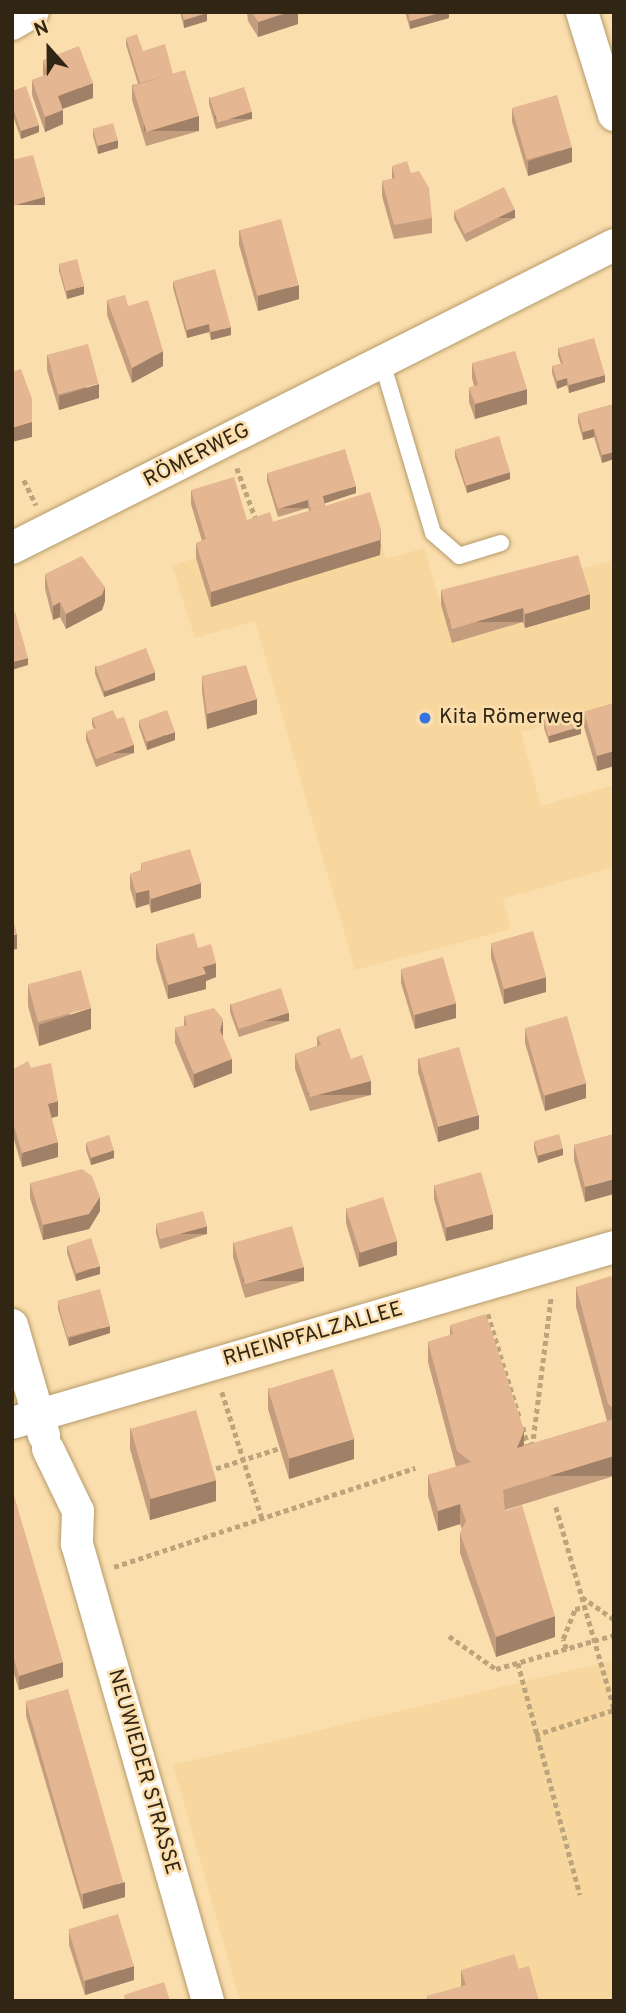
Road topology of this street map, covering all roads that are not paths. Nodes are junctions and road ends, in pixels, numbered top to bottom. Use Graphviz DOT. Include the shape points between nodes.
graph roads {
  1 [pos="33,12"];
  2 [pos="582,12"];
  3 [pos="12,24"];
  4 [pos="614,115"];
  5 [pos="614,244"];
  6 [pos="382,362"];
  7 [pos="501,543"];
  8 [pos="12,548"];
  9 [pos="614,1247"];
  10 [pos="12,1325"];
  11 [pos="26,1419"];
  12 [pos="208,2001"];
  1 -- 3 [label="street"];
  2 -- 4 [label="street"];
  5 -- 6 [label="street, RÖMERWEG"];
  6 -- 7 [label="lane" via="433,533 458,556"];
  6 -- 8 [label="street, RÖMERWEG"];
  9 -- 11 [label="street, RHEINPFALZALLEE"];
  10 -- 11 [label="street, NEUWIEDER STRASSE"];
  11 -- 12 [label="street, NEUWIEDER STRASSE" via="48,1448 78,1511 77,1544"];
}
